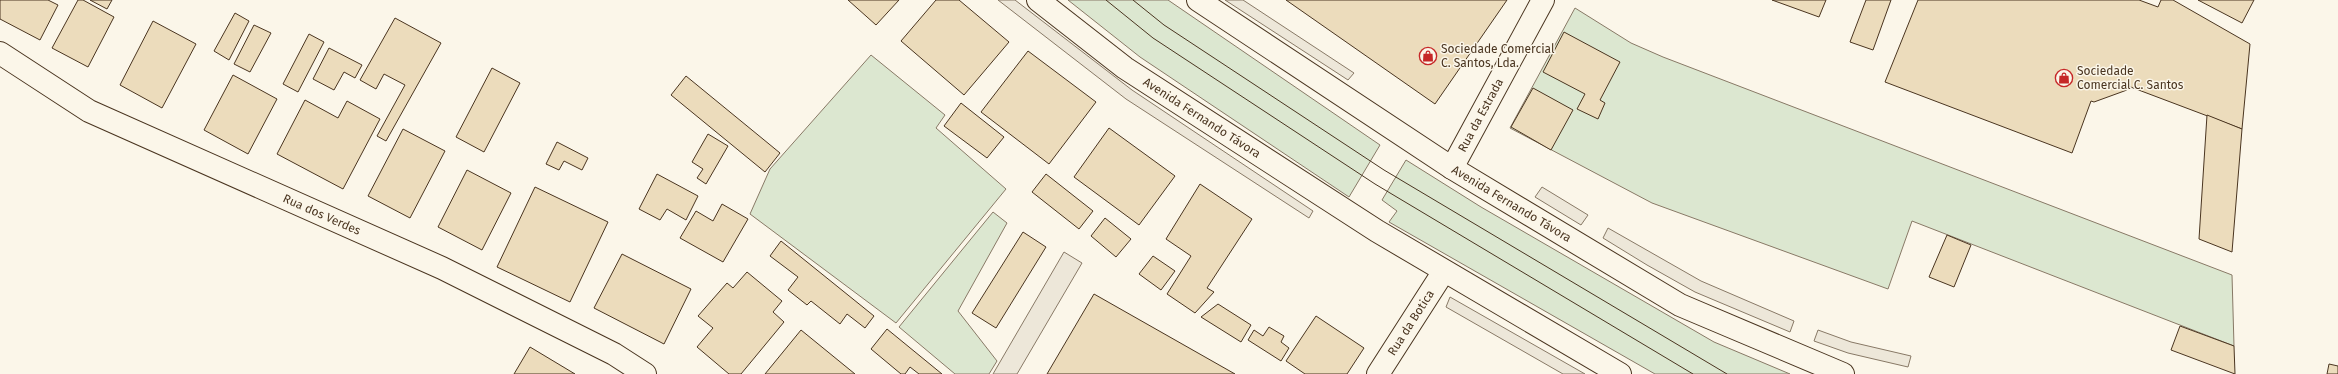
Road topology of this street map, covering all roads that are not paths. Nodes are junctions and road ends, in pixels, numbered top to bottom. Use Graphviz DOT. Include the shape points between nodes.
graph roads {
  1 [pos="1038,0"];
  2 [pos="1198,0"];
  3 [pos="1543,0"];
  4 [pos="0,53"];
  5 [pos="1452,168"];
  6 [pos="1444,271"];
  7 [pos="644,374"];
  8 [pos="1378,374"];
  9 [pos="1620,374"];
  10 [pos="1843,374"];
  1 -- 6 [label="main road, Avenida Fernando Távora" via="1125,68"];
  2 -- 5 [label="main road, Avenida Fernando Távora"];
  3 -- 5 [label="main road, Rua da Estrada"];
  4 -- 7 [label="main road, Rua dos Verdes" via="89,110 442,268 614,354"];
  5 -- 10 [label="main road, Avenida Fernando Távora" via="1680,305"];
  6 -- 8 [label="main road, Rua da Botica"];
  6 -- 9 [label="main road, Avenida Fernando Távora"];
}
